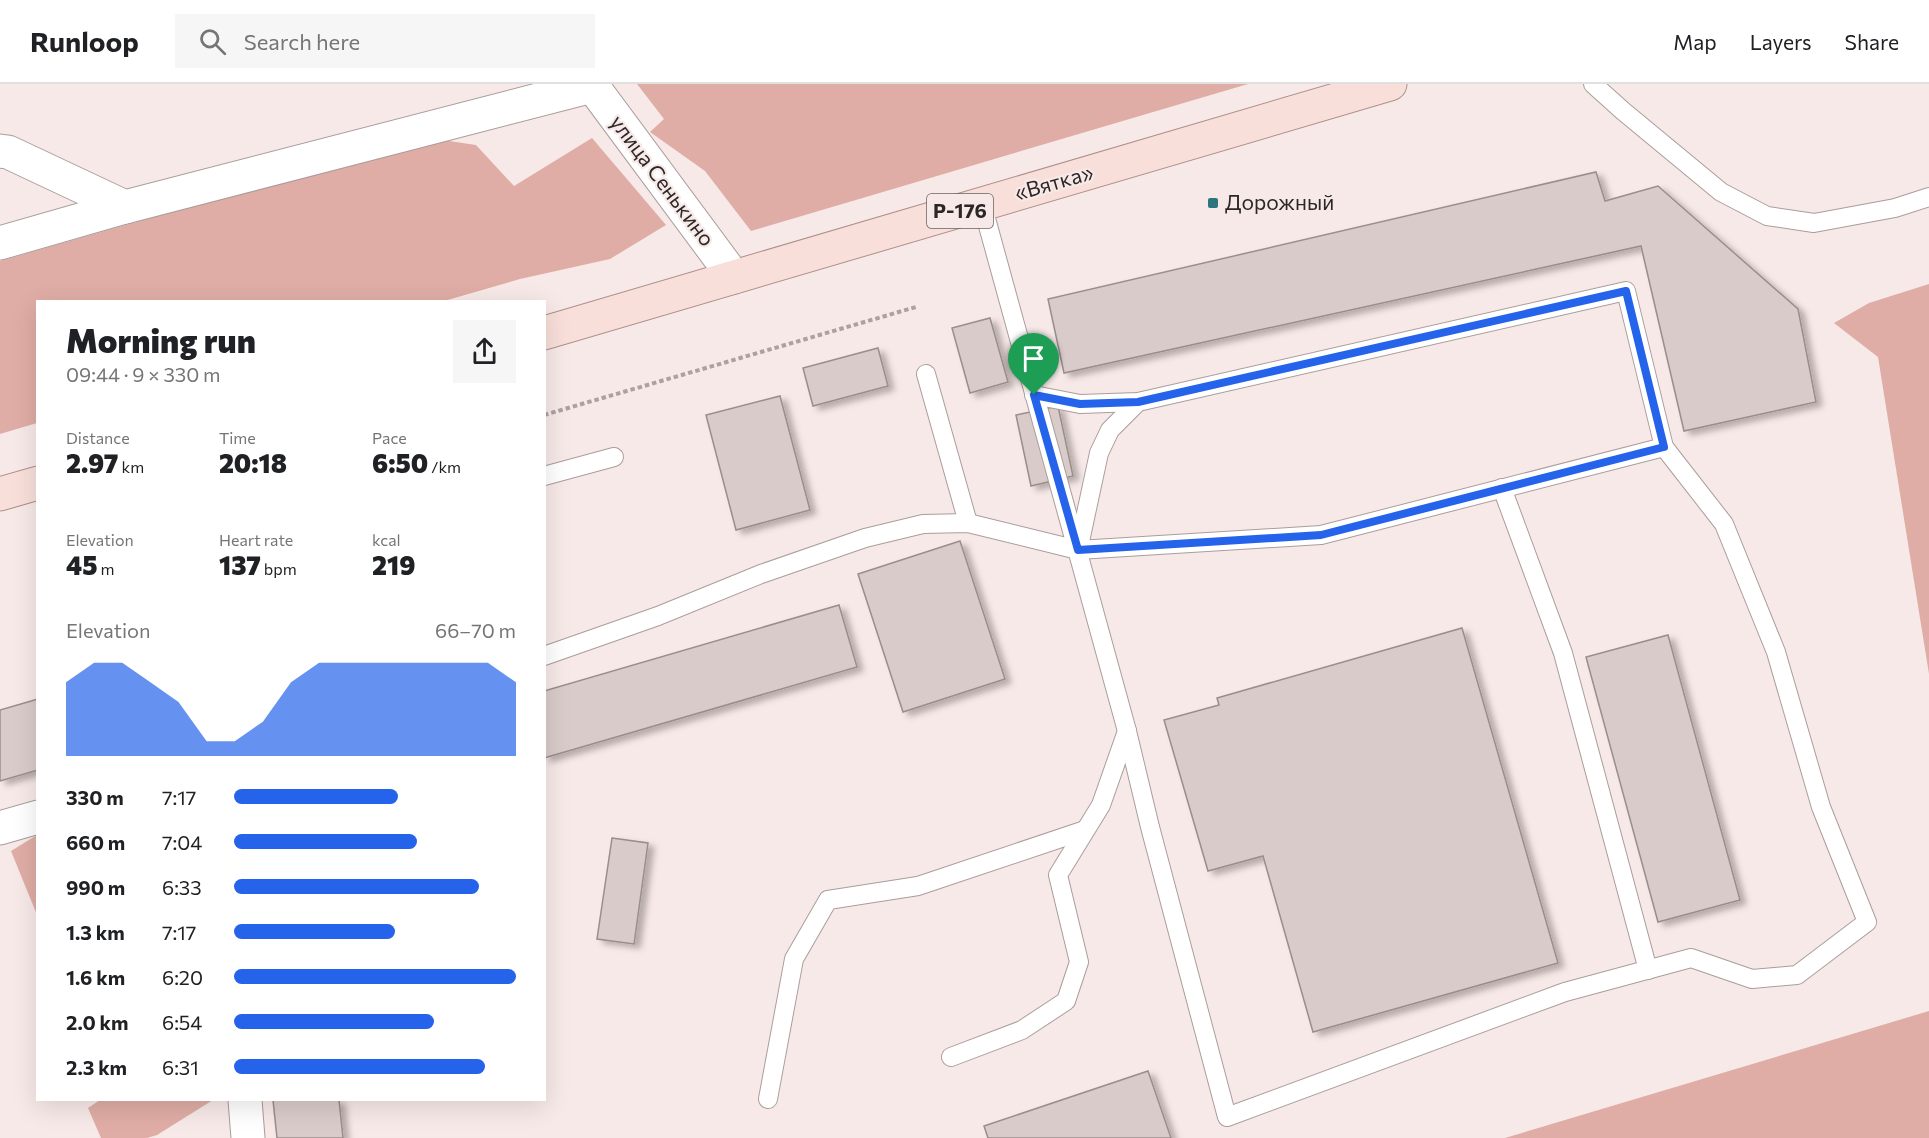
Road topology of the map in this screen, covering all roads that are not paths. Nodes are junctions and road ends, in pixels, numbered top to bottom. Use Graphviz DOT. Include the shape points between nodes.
graph roads {
  1 [pos="1390,84"];
  2 [pos="1593,84"];
  3 [pos="591,85"];
  4 [pos="0,151"];
  5 [pos="1929,197"];
  6 [pos="982,204"];
  7 [pos="125,207"];
  8 [pos="0,243"];
  9 [pos="734,278"];
  10 [pos="546,332"];
  11 [pos="926,374"];
  12 [pos="1034,395"];
  13 [pos="1138,402"];
  14 [pos="1664,447"];
  15 [pos="614,457"];
  16 [pos="546,475"];
  17 [pos="36,484"];
  18 [pos="1502,488"];
  19 [pos="0,494"];
  20 [pos="968,523"];
  21 [pos="1078,550"];
  22 [pos="546,655"];
  23 [pos="1127,731"];
  24 [pos="36,817"];
  25 [pos="0,828"];
  26 [pos="1085,830"];
  27 [pos="1648,970"];
  28 [pos="951,1058"];
  29 [pos="768,1099"];
  30 [pos="244,1101"];
  31 [pos="248,1138"];
  1 -- 6 [label="main road, «Вятка» / Р-176"];
  2 -- 5 [label="lane" via="1721,192 1767,216 1814,223 1895,208"];
  3 -- 7 [label="street"];
  3 -- 9 [label="street, улица Сенькино"];
  4 -- 7 [label="street"];
  6 -- 9 [label="main road, «Вятка» / Р-176"];
  6 -- 12 [label="lane"];
  7 -- 8 [label="street"];
  9 -- 10 [label="main road, «Вятка» / Р-176"];
  11 -- 20 [label="lane"];
  12 -- 13 [label="lane" via="1080,404"];
  12 -- 21 [label="lane"];
  13 -- 14 [label="lane" via="1626,291"];
  13 -- 21 [label="lane" via="1110,430 1099,453"];
  14 -- 18 [label="lane"];
  14 -- 27 [label="lane" via="1724,524 1776,652 1821,807 1867,922 1797,975 1752,979 1691,958"];
  15 -- 16 [label="lane"];
  17 -- 19 [label="main road"];
  18 -- 21 [label="lane" via="1321,535"];
  18 -- 27 [label="lane" via="1563,653"];
  20 -- 21 [label="lane"];
  20 -- 22 [label="lane" via="923,524 865,538"];
  21 -- 23 [label="lane"];
  23 -- 26 [label="lane" via="1101,805"];
  23 -- 27 [label="lane" via="1227,1117 1565,992"];
  24 -- 25 [label="street"];
  26 -- 28 [label="lane" via="1058,875 1079,962 1066,1001 1022,1030"];
  26 -- 29 [label="lane" via="918,886 828,900 794,959"];
  30 -- 31 [label="street"];
}
